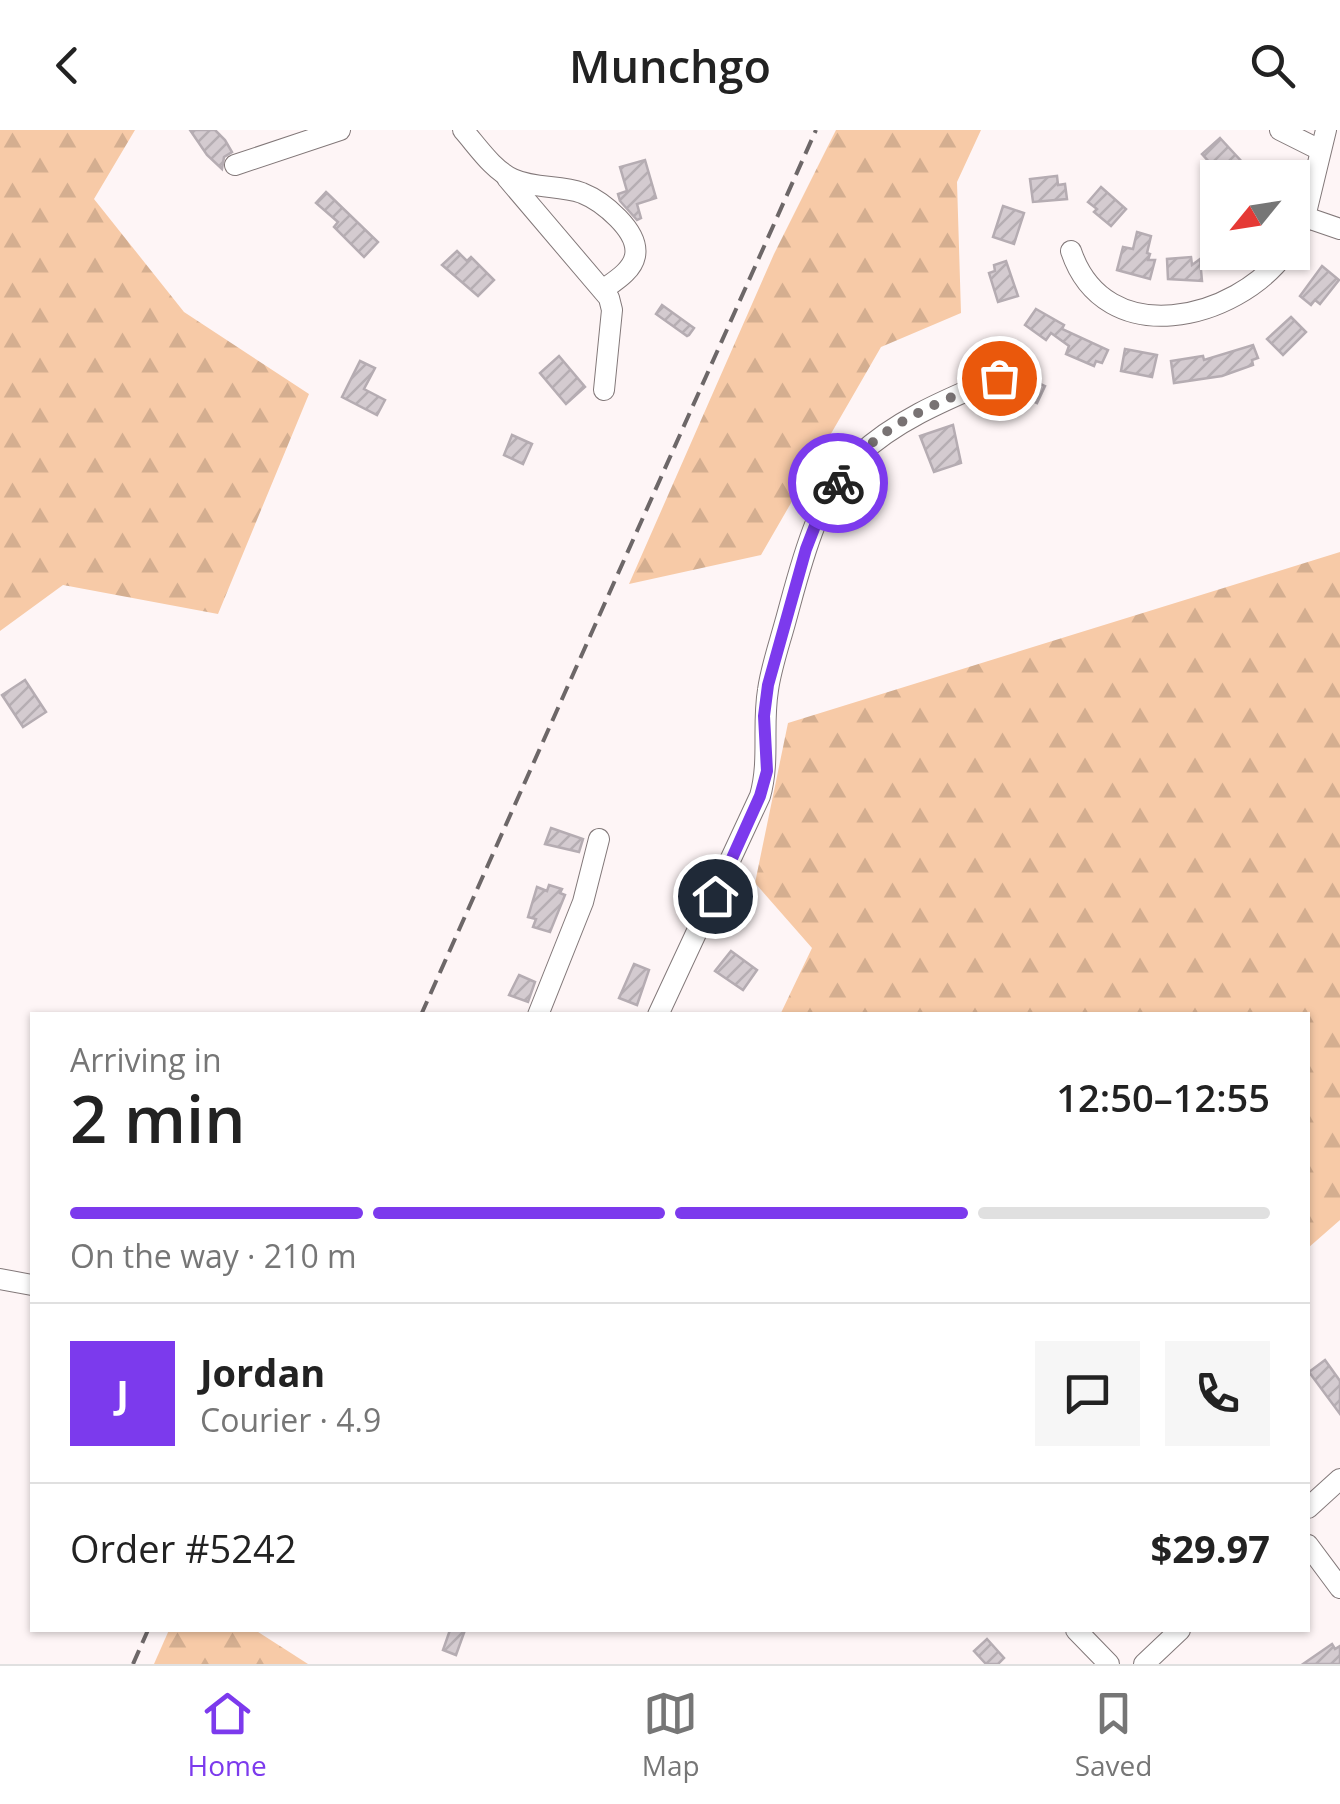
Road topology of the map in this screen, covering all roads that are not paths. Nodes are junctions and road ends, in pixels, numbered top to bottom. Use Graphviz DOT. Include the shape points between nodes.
graph roads {
  1 [pos="340,130"];
  2 [pos="464,130"];
  3 [pos="1280,130"];
  4 [pos="1323,140"];
  5 [pos="235,164"];
  6 [pos="502,172"];
  7 [pos="1310,196"];
  8 [pos="1310,219"];
  9 [pos="1340,230"];
  10 [pos="1071,251"];
  11 [pos="1269,270"];
  12 [pos="604,290"];
  13 [pos="999,378"];
  14 [pos="604,390"];
  15 [pos="599,839"];
  16 [pos="539,1012"];
  17 [pos="659,1012"];
  18 [pos="0,1280"];
  19 [pos="30,1285"];
  20 [pos="1340,1479"];
  21 [pos="1310,1506"];
  22 [pos="1310,1549"];
  23 [pos="1340,1588"];
  24 [pos="1078,1632"];
  25 [pos="1178,1632"];
  26 [pos="1109,1664"];
  27 [pos="1144,1664"];
  1 -- 5 [label="street"];
  2 -- 6 [label="street"];
  3 -- 4 [label="street"];
  4 -- 7 [label="street"];
  6 -- 12 [label="street"];
  6 -- 12 [label="street" via="586,194 611,212 632,239 635,259"];
  8 -- 9 [label="street"];
  10 -- 11 [label="street" via="1080,274 1101,296 1158,316 1224,303"];
  12 -- 14 [label="street" via="612,310"];
  13 -- 17 [label="street" via="895,426 857,456 818,518 768,685 767,771 750,824"];
  15 -- 16 [label="street"];
  18 -- 19 [label="street"];
  20 -- 21 [label="street"];
  22 -- 23 [label="street"];
  24 -- 26 [label="street"];
  25 -- 27 [label="street"];
}
